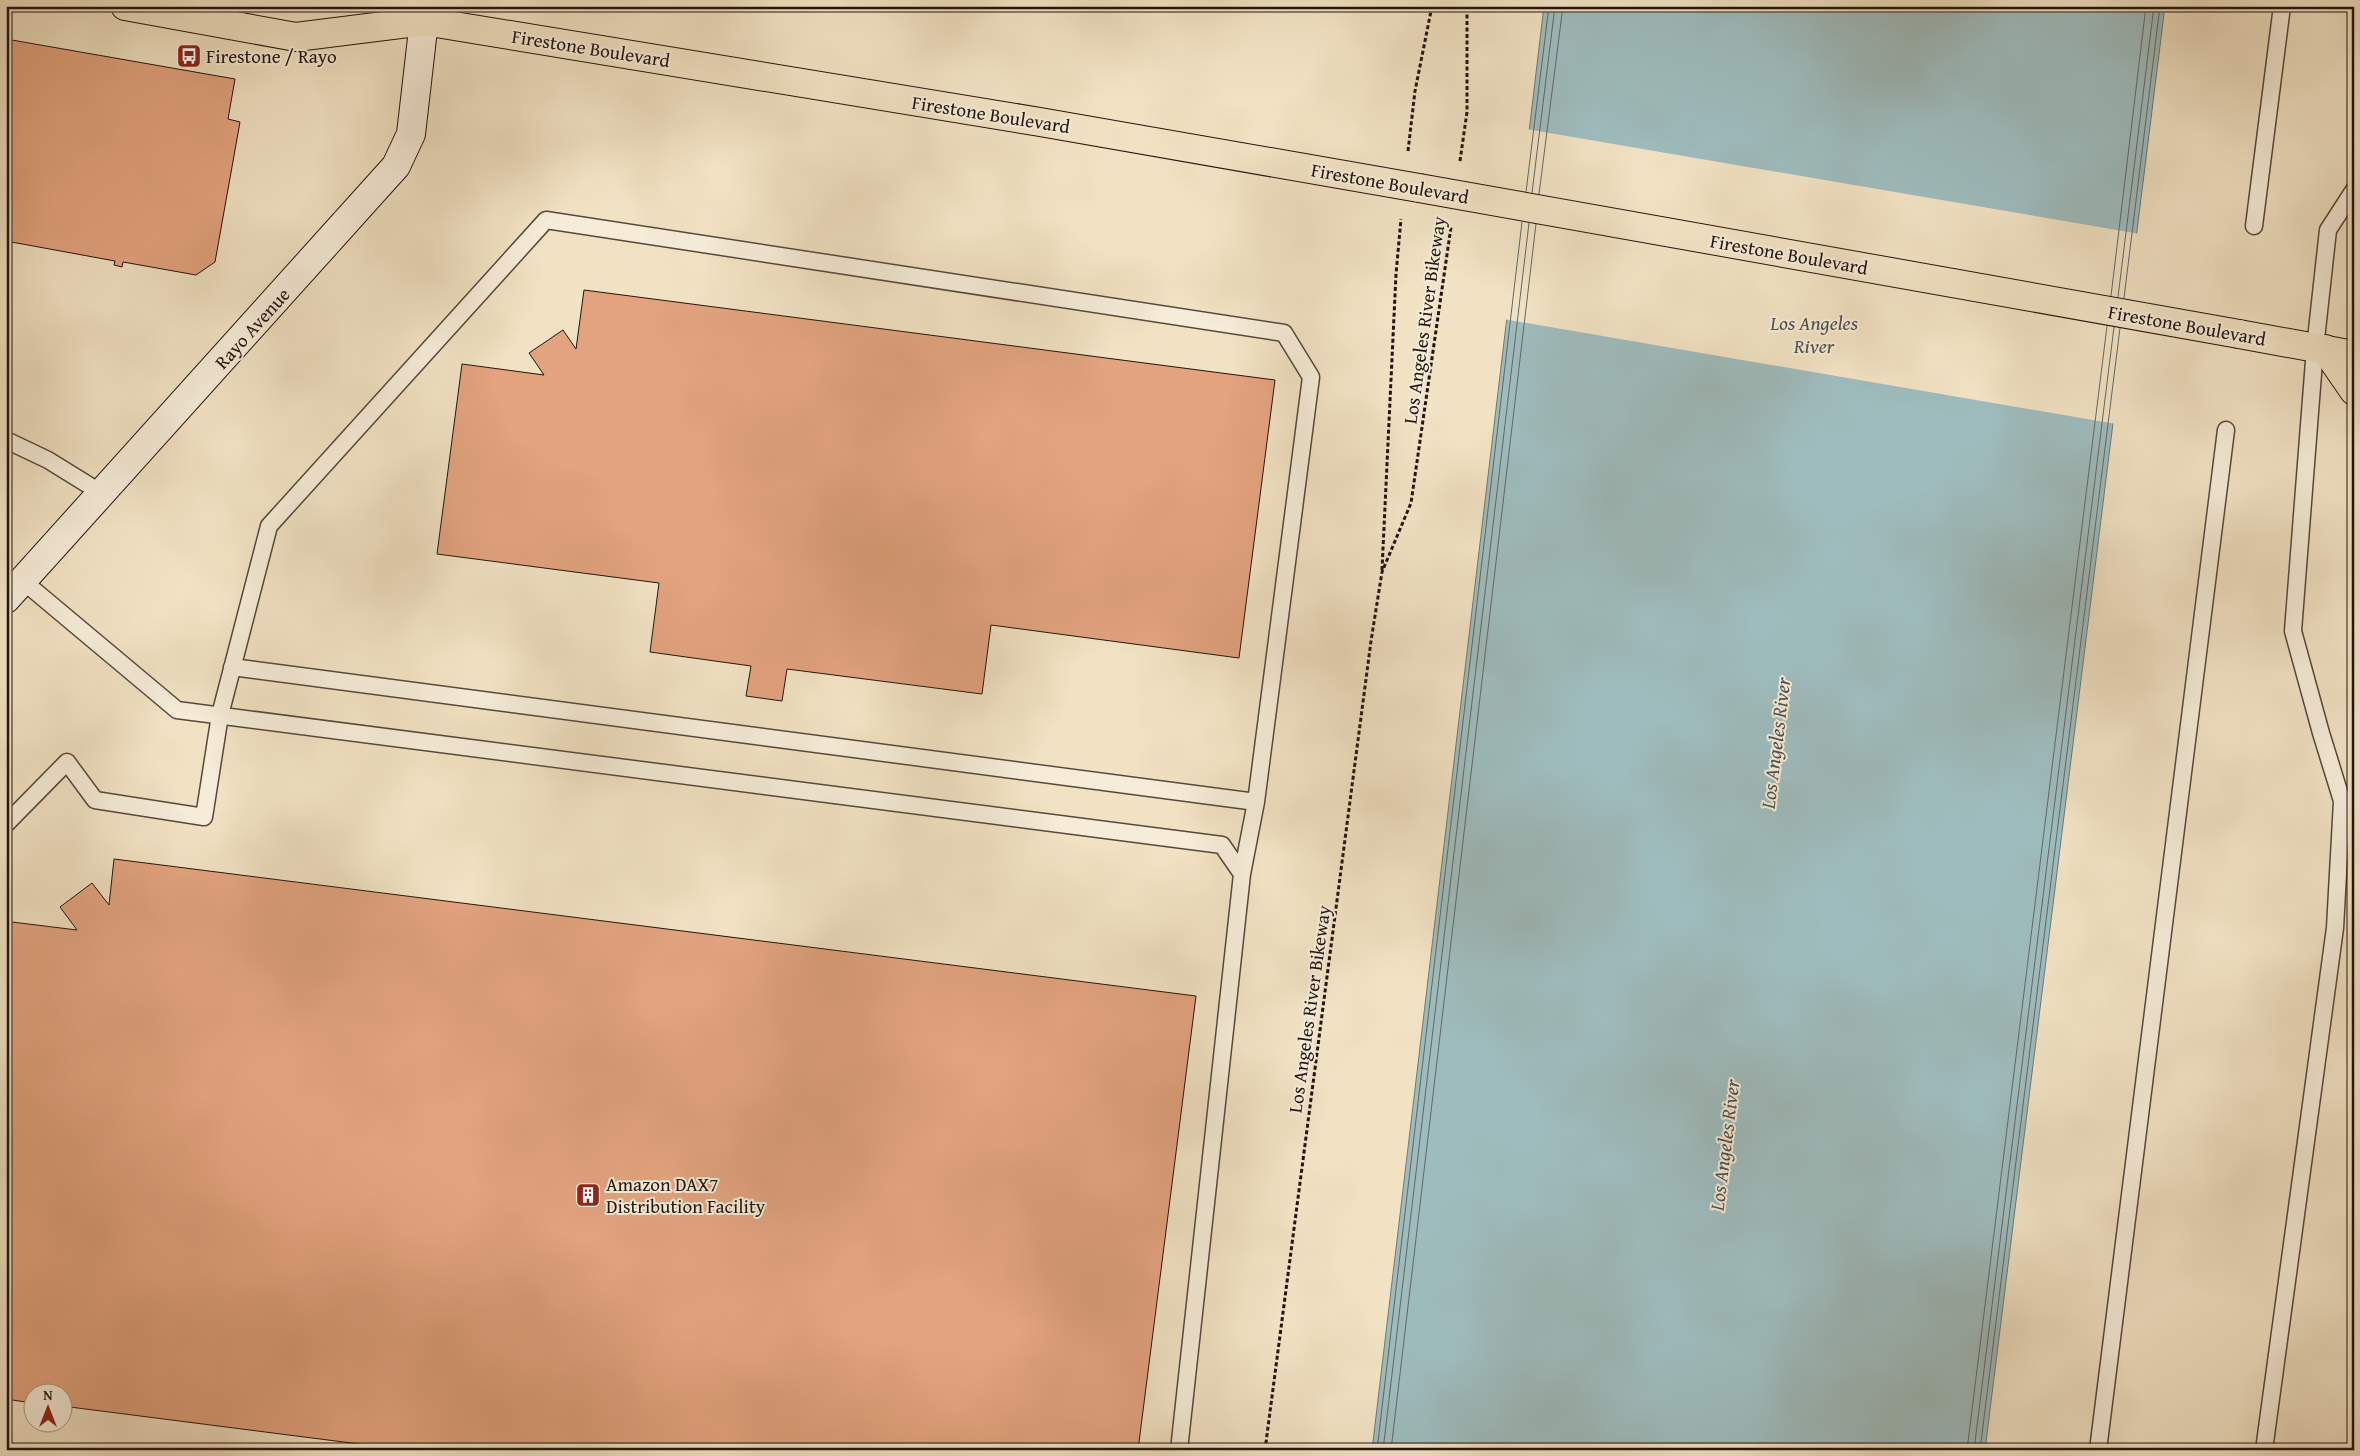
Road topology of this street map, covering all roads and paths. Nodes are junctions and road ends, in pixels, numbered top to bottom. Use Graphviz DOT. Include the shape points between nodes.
graph roads {
  1 [pos="125,6"];
  2 [pos="395,6"];
  3 [pos="1432,6"];
  4 [pos="1467,6"];
  5 [pos="2282,6"];
  6 [pos="424,21"];
  7 [pos="1412,115"];
  8 [pos="1459,169"];
  9 [pos="1411,186"];
  10 [pos="2354,190"];
  11 [pos="1451,226"];
  12 [pos="2254,226"];
  13 [pos="2320,348"];
  14 [pos="2354,355"];
  15 [pos="2354,391"];
  16 [pos="2226,430"];
  17 [pos="6,440"];
  18 [pos="103,494"];
  19 [pos="1382,572"];
  20 [pos="15,590"];
  21 [pos="232,667"];
  22 [pos="220,715"];
  23 [pos="1256,802"];
  24 [pos="6,824"];
  25 [pos="1242,874"];
  26 [pos="1178,1450"];
  27 [pos="1265,1450"];
  28 [pos="2098,1450"];
  29 [pos="2264,1450"];
  1 -- 6 [label="main road, Firestone Boulevard" via="296,37"];
  2 -- 6 [label="main road, Firestone Boulevard"];
  3 -- 7 [label="path"];
  4 -- 8 [label="path" via="1467,112"];
  5 -- 12 [label="lane"];
  6 -- 9 [label="main road, Firestone Boulevard"];
  6 -- 18 [label="street, Rayo Avenue" via="411,134 396,166"];
  9 -- 13 [label="main road, Firestone Boulevard, bridge"];
  9 -- 19 [label="path, Los Angeles River Bikeway" via="1396,274"];
  10 -- 13 [label="lane" via="2328,230"];
  11 -- 19 [label="path, Los Angeles River Bikeway" via="1411,504"];
  13 -- 14 [label="main road, Firestone Boulevard"];
  13 -- 15 [label="main road"];
  13 -- 29 [label="lane" via="2293,631 2342,802 2335,928"];
  16 -- 28 [label="lane"];
  17 -- 18 [label="lane" via="48,460"];
  18 -- 20 [label="street, Rayo Avenue"];
  19 -- 27 [label="path, Los Angeles River Bikeway"];
  20 -- 22 [label="lane" via="177,710"];
  21 -- 22 [label="lane"];
  21 -- 23 [label="lane"];
  21 -- 23 [label="lane" via="269,526 546,220 1284,333 1311,377"];
  22 -- 24 [label="lane" via="204,817 95,800 67,762"];
  22 -- 25 [label="lane" via="1222,845"];
  23 -- 25 [label="lane"];
  25 -- 26 [label="lane"];
}
